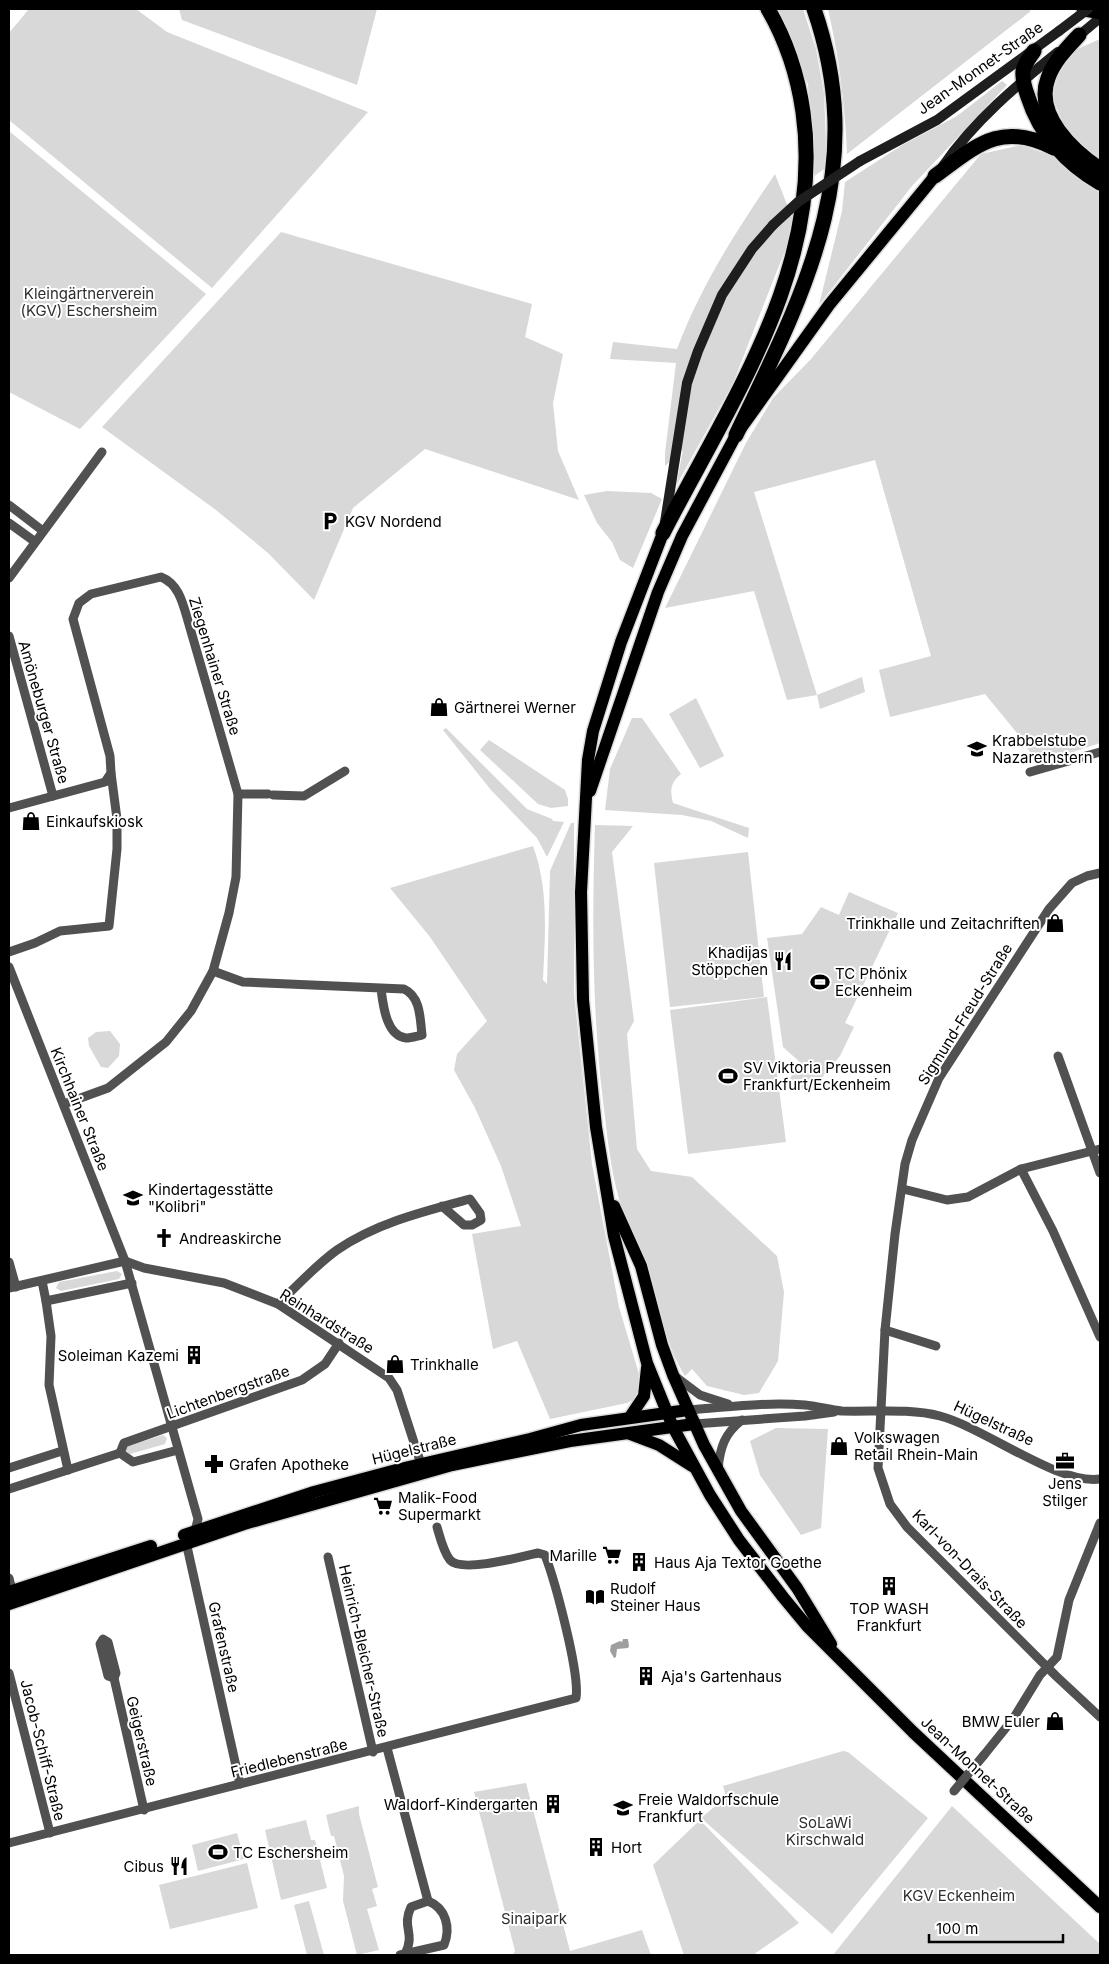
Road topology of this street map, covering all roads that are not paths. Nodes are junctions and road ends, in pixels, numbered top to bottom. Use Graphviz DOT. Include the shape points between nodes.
graph roads {
  1 [pos="768,9"];
  2 [pos="814,9"];
  3 [pos="1084,9"];
  4 [pos="1088,9"];
  5 [pos="1100,12"];
  6 [pos="1100,18"];
  7 [pos="1079,35"];
  8 [pos="1034,51"];
  9 [pos="1023,80"];
  10 [pos="1058,150"];
  11 [pos="1100,168"];
  12 [pos="935,176"];
  13 [pos="1100,184"];
  14 [pos="736,435"];
  15 [pos="102,452"];
  16 [pos="9,505"];
  17 [pos="9,523"];
  18 [pos="42,531"];
  19 [pos="664,533"];
  20 [pos="34,541"];
  21 [pos="9,578"];
  22 [pos="9,636"];
  23 [pos="1100,752"];
  24 [pos="345,771"];
  25 [pos="1030,772"];
  26 [pos="111,773"];
  27 [pos="238,794"];
  28 [pos="53,796"];
  29 [pos="586,800"];
  30 [pos="9,808"];
  31 [pos="1100,873"];
  32 [pos="9,952"];
  33 [pos="9,967"];
  34 [pos="213,972"];
  35 [pos="381,989"];
  36 [pos="1058,1056"];
  37 [pos="64,1104"];
  38 [pos="1097,1150"];
  39 [pos="1021,1169"];
  40 [pos="1100,1172"];
  41 [pos="903,1188"];
  42 [pos="608,1192"];
  43 [pos="442,1206"];
  44 [pos="125,1261"];
  45 [pos="9,1262"];
  46 [pos="42,1281"];
  47 [pos="132,1283"];
  48 [pos="12,1287"];
  49 [pos="46,1301"];
  50 [pos="278,1304"];
  51 [pos="885,1330"];
  52 [pos="1100,1338"];
  53 [pos="339,1343"];
  54 [pos="936,1346"];
  55 [pos="647,1363"];
  56 [pos="673,1375"];
  57 [pos="736,1406"];
  58 [pos="688,1410"];
  59 [pos="839,1410"];
  60 [pos="881,1411"];
  61 [pos="666,1412"];
  62 [pos="630,1417"];
  63 [pos="743,1419"];
  64 [pos="694,1424"];
  65 [pos="172,1427"];
  66 [pos="673,1427"];
  67 [pos="628,1433"];
  68 [pos="178,1450"];
  69 [pos="62,1451"];
  70 [pos="120,1453"];
  71 [pos="421,1464"];
  72 [pos="9,1468"];
  73 [pos="695,1469"];
  74 [pos="68,1470"];
  75 [pos="718,1471"];
  76 [pos="1100,1479"];
  77 [pos="396,1481"];
  78 [pos="9,1489"];
  79 [pos="1100,1523"];
  80 [pos="437,1527"];
  81 [pos="202,1528"];
  82 [pos="186,1542"];
  83 [pos="328,1557"];
  84 [pos="10,1587"];
  85 [pos="9,1604"];
  86 [pos="836,1653"];
  87 [pos="1047,1667"];
  88 [pos="9,1673"];
  89 [pos="114,1678"];
  90 [pos="1100,1717"];
  91 [pos="387,1748"];
  92 [pos="373,1752"];
  93 [pos="240,1784"];
  94 [pos="954,1791"];
  95 [pos="144,1810"];
  96 [pos="50,1834"];
  97 [pos="9,1844"];
  98 [pos="428,1901"];
  99 [pos="1100,1907"];
  100 [pos="411,1941"];
  101 [pos="422,1950"];
  102 [pos="402,1955"];
  1 -- 19 [label="highway" via="790,57 806,129 806,191 798,239 766,332"];
  2 -- 14 [label="highway" via="826,57 833,111 832,178 827,210 803,292"];
  3 -- 5 [label="highway"];
  4 -- 8 [label="main road, Jean-Monnet-Straße, bridge"];
  6 -- 7 [label="main road"];
  7 -- 9 [label="main road"];
  7 -- 11 [label="highway" via="1052,68 1046,84 1046,103 1054,122 1069,142"];
  8 -- 9 [label="highway" via="1023,70"];
  8 -- 19 [label="main road, Jean-Monnet-Straße, bridge" via="937,120 860,161 798,202 752,249 722,295 687,383"];
  9 -- 10 [label="highway" via="1036,116"];
  9 -- 12 [label="main road" via="954,149"];
  10 -- 12 [label="highway" via="1024,136 1001,136 976,146"];
  10 -- 13 [label="highway"];
  12 -- 14 [label="main road" via="829,305"];
  14 -- 29 [label="main road" via="682,536 658,592"];
  15 -- 18 [label="street"];
  16 -- 18 [label="street"];
  17 -- 20 [label="street"];
  18 -- 20 [label="street"];
  19 -- 29 [label="main road" via="626,626 599,711 588,760"];
  20 -- 21 [label="street"];
  22 -- 28 [label="street, Amöneburger Straße"];
  23 -- 25 [label="street"];
  24 -- 27 [label="street" via="304,796"];
  26 -- 27 [label="street, Ziegenhainer Straße" via="110,756 73,619 79,603 91,594 161,577 170,581 180,596"];
  26 -- 28 [label="street" via="105,782"];
  26 -- 32 [label="street, Ziegenhainer Straße" via="118,819 109,926 60,931"];
  27 -- 34 [label="street, Ziegenhainer Straße" via="236,877 230,913"];
  28 -- 30 [label="street"];
  29 -- 42 [label="main road" via="581,892 583,1000 594,1109"];
  31 -- 41 [label="street, Sigmund-Freud-Straße" via="1072,883 1056,899 963,1038 939,1078 920,1120 905,1164"];
  33 -- 37 [label="street, Kirchhainer Straße"];
  34 -- 35 [label="street" via="243,982"];
  34 -- 37 [label="street, Ziegenhainer Straße" via="191,1011 166,1042 108,1088"];
  35 -- 35 [label="street" via="384,1011 394,1031 405,1038 422,1035 419,1007 410,992"];
  36 -- 38 [label="street"];
  37 -- 44 [label="street, Kirchhainer Straße"];
  38 -- 39 [label="street"];
  38 -- 40 [label="street"];
  39 -- 41 [label="street" via="963,1198 937,1198"];
  39 -- 52 [label="street"];
  41 -- 51 [label="street, Sigmund-Freud-Straße"];
  42 -- 55 [label="main road" via="614,1236"];
  42 -- 56 [label="main road, Jean-Monnet-Straße" via="640,1266"];
  43 -- 50 [label="street" via="396,1221 338,1249"];
  44 -- 46 [label="street"];
  44 -- 47 [label="street"];
  44 -- 50 [label="street, Reinhardstraße" via="144,1268 224,1283"];
  45 -- 48 [label="street"];
  46 -- 48 [label="street"];
  46 -- 49 [label="street"];
  47 -- 49 [label="street"];
  47 -- 65 [label="street"];
  49 -- 69 [label="street" via="51,1336 49,1385"];
  50 -- 53 [label="street, Reinhardstraße"];
  51 -- 54 [label="street"];
  51 -- 60 [label="street, Sigmund-Freud-Straße"];
  53 -- 65 [label="street, Lichtenbergstraße" via="325,1364 302,1380"];
  53 -- 71 [label="street, Reinhardstraße" via="396,1386"];
  55 -- 61 [label="main road, Jean-Monnet-Straße"];
  55 -- 62 [label="main road" via="644,1396"];
  56 -- 57 [label="street" via="700,1395"];
  56 -- 58 [label="main road, Jean-Monnet-Straße"];
  57 -- 58 [label="street, Hügelstraße"];
  57 -- 59 [label="street, Hügelstraße" via="805,1405"];
  58 -- 61 [label="main road, Hügelstraße"];
  58 -- 64 [label="main road, Jean-Monnet-Straße"];
  59 -- 60 [label="street, Hügelstraße"];
  59 -- 63 [label="street, Hügelstraße" via="805,1416"];
  60 -- 76 [label="street, Hügelstraße" via="932,1414 952,1420 1065,1474 1088,1480"];
  60 -- 87 [label="street, Karl-von-Drais-Straße" via="878,1468 890,1504 907,1528"];
  61 -- 62 [label="main road, Hügelstraße"];
  61 -- 66 [label="main road, Jean-Monnet-Straße"];
  62 -- 71 [label="main road, Hügelstraße" via="581,1425"];
  63 -- 64 [label="street, Hügelstraße"];
  63 -- 75 [label="street" via="730,1430 722,1443"];
  64 -- 66 [label="main road, Hügelstraße"];
  64 -- 75 [label="main road, Jean-Monnet-Straße"];
  65 -- 68 [label="street"];
  65 -- 70 [label="street, Lichtenbergstraße" via="124,1443"];
  66 -- 67 [label="main road, Hügelstraße"];
  66 -- 73 [label="main road, Jean-Monnet-Straße"];
  67 -- 73 [label="main road" via="659,1445"];
  67 -- 77 [label="main road, Hügelstraße" via="515,1451"];
  68 -- 70 [label="street" via="133,1462"];
  68 -- 81 [label="street"];
  69 -- 72 [label="street"];
  69 -- 74 [label="street"];
  70 -- 74 [label="street, Lichtenbergstraße"];
  71 -- 77 [label="main road"];
  71 -- 81 [label="main road, Hügelstraße" via="314,1492"];
  73 -- 86 [label="main road, Jean-Monnet-Straße" via="752,1559 806,1626"];
  74 -- 78 [label="street, Lichtenbergstraße"];
  75 -- 86 [label="main road, Jean-Monnet-Straße" via="754,1530 797,1588"];
  77 -- 81 [label="main road, Hügelstraße"];
  79 -- 87 [label="street" via="1069,1600 1060,1651"];
  80 -- 91 [label="street, Friedlebenstraße" via="445,1552 456,1564 468,1566 538,1553 545,1555 563,1619 576,1681 576,1698"];
  81 -- 82 [label="main road, Hügelstraße"];
  81 -- 84 [label="main road, Hügelstraße"];
  82 -- 85 [label="main road, Hügelstraße"];
  82 -- 93 [label="street, Grafenstraße"];
  83 -- 92 [label="street, Heinrich-Bleicher-Straße"];
  86 -- 99 [label="main road, Jean-Monnet-Straße" via="913,1732"];
  87 -- 90 [label="street, Karl-von-Drais-Straße"];
  87 -- 94 [label="street, bridge" via="1013,1719"];
  88 -- 96 [label="street, Jacob-Schiff-Straße"];
  89 -- 95 [label="street, Geigerstraße"];
  91 -- 92 [label="street, Friedlebenstraße"];
  91 -- 98 [label="street"];
  92 -- 93 [label="street, Friedlebenstraße"];
  93 -- 95 [label="street, Friedlebenstraße"];
  95 -- 96 [label="street, Friedlebenstraße"];
  96 -- 97 [label="street, Friedlebenstraße"];
  98 -- 100 [label="street" via="411,1907 406,1918"];
  98 -- 101 [label="street" via="442,1909 449,1934 444,1945"];
  100 -- 101 [label="street"];
  100 -- 102 [label="street"];
  101 -- 102 [label="street"];
}
